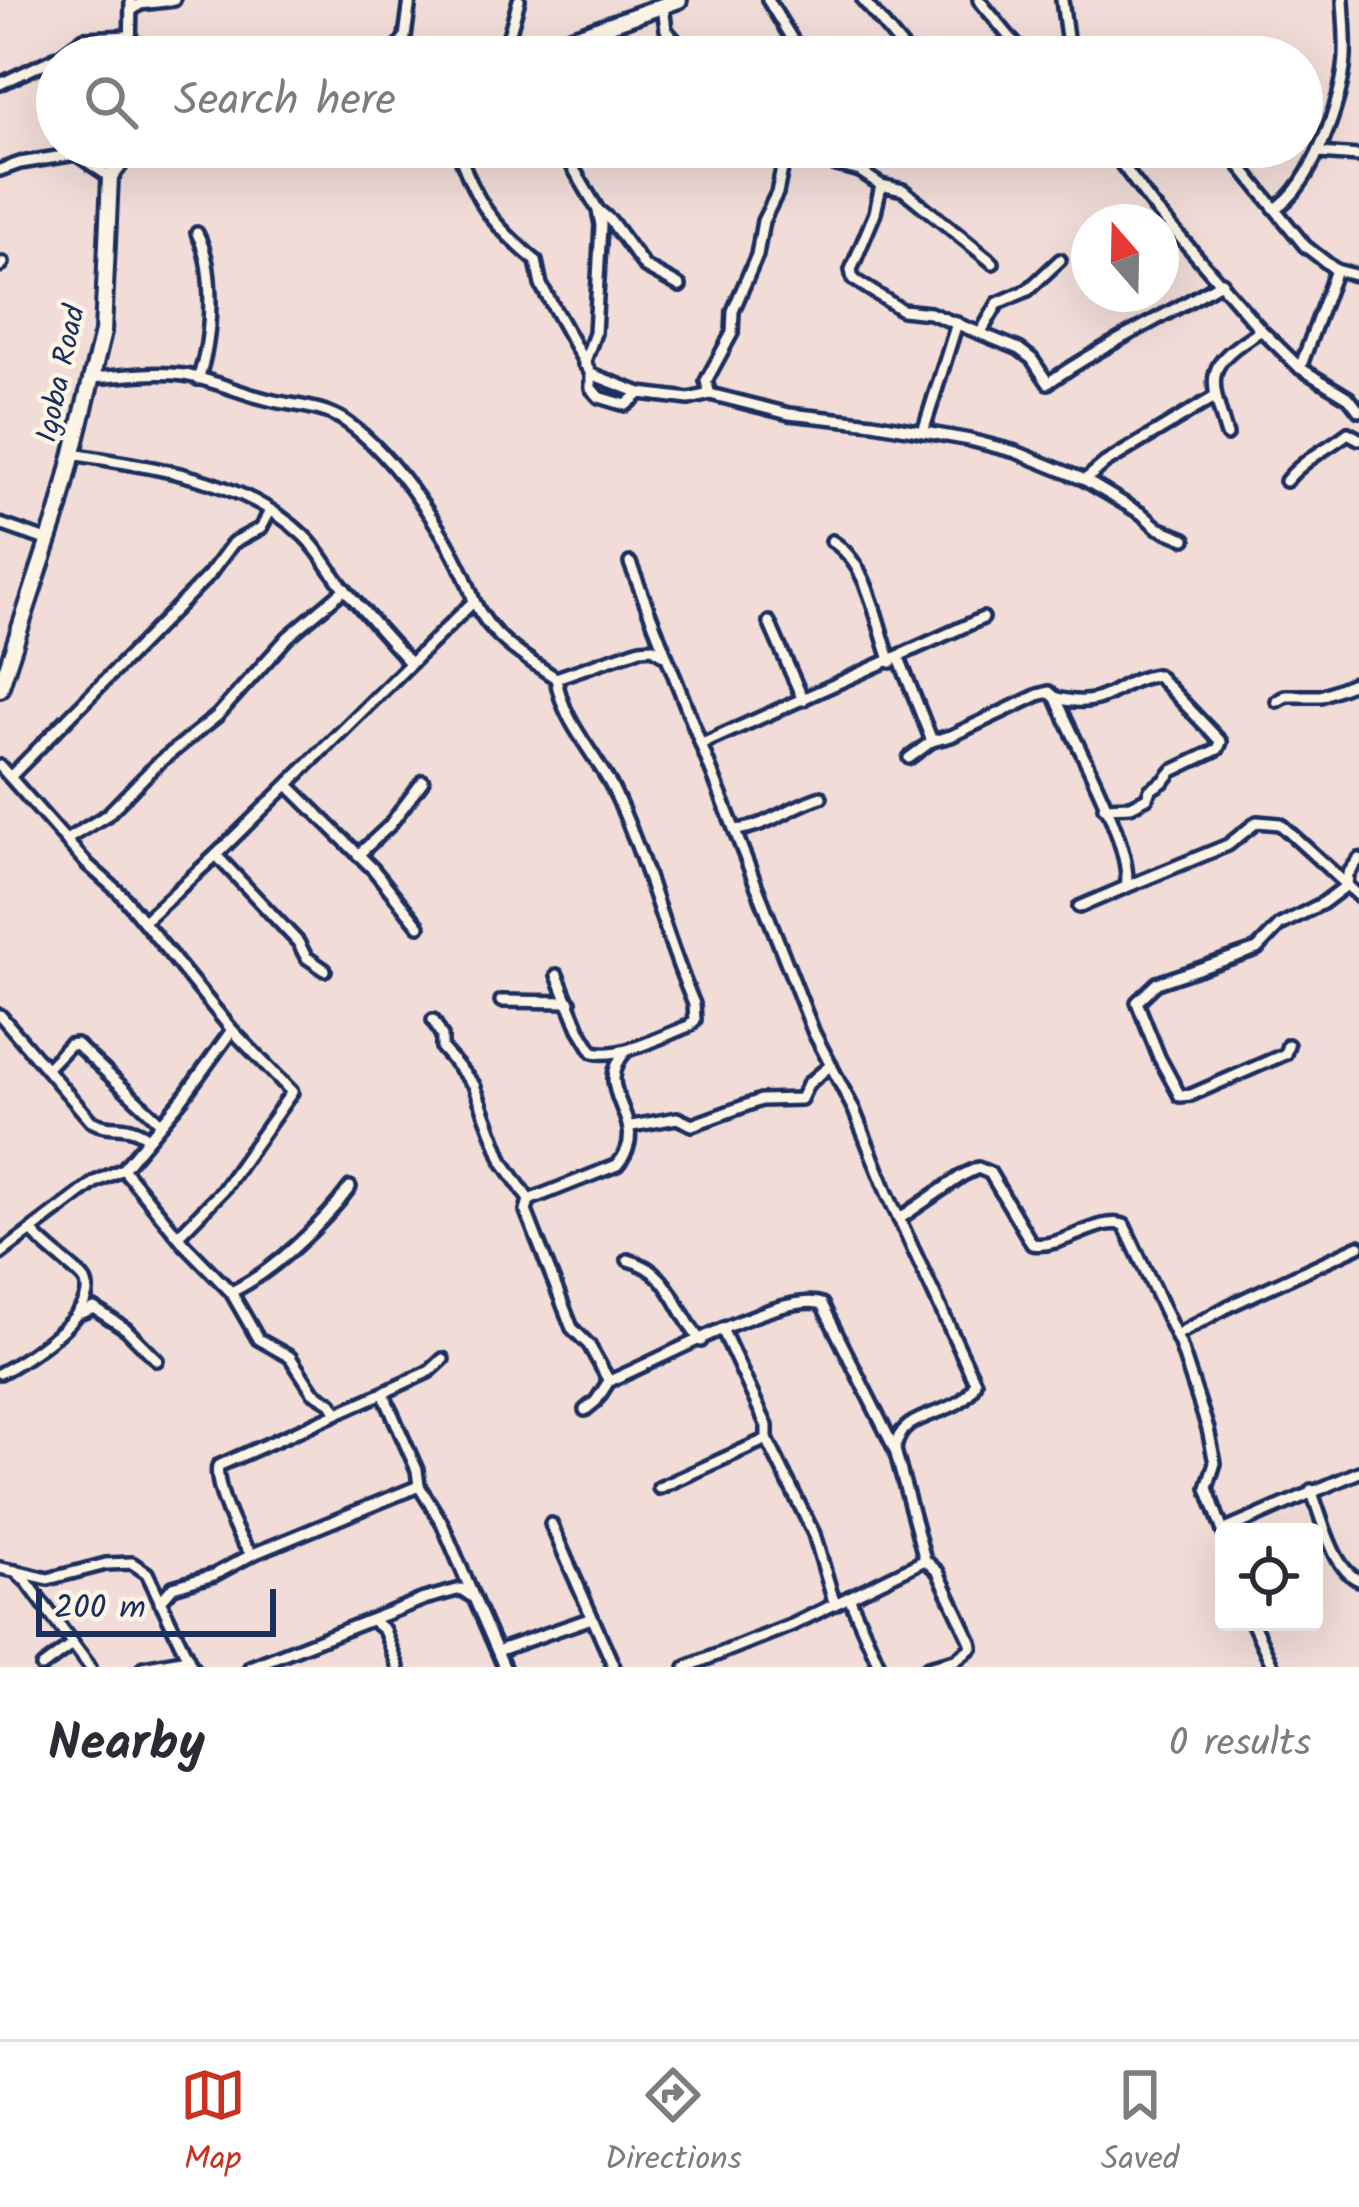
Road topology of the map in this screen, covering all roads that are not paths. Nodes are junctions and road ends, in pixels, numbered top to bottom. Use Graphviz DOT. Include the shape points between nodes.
graph roads {
  1 [pos="174,0"];
  2 [pos="410,0"];
  3 [pos="519,0"];
  4 [pos="679,0"];
  5 [pos="768,0"];
  6 [pos="863,0"];
  7 [pos="979,0"];
  8 [pos="1062,0"];
  9 [pos="1342,0"];
  10 [pos="131,5"];
  11 [pos="663,6"];
  12 [pos="129,36"];
  13 [pos="405,36"];
  14 [pos="509,36"];
  15 [pos="586,36"];
  16 [pos="671,36"];
  17 [pos="790,36"];
  18 [pos="893,36"];
  19 [pos="1009,36"];
  20 [pos="1067,36"];
  21 [pos="1345,61"];
  22 [pos="1359,61"];
  23 [pos="36,67"];
  24 [pos="0,84"];
  25 [pos="1323,139"];
  26 [pos="1323,153"];
  27 [pos="1359,156"];
  28 [pos="36,161"];
  29 [pos="97,168"];
  30 [pos="117,168"];
  31 [pos="466,168"];
  32 [pos="573,168"];
  33 [pos="782,168"];
  34 [pos="849,168"];
  35 [pos="1125,168"];
  36 [pos="1242,168"];
  37 [pos="1310,168"];
  38 [pos="0,170"];
  39 [pos="110,177"];
  40 [pos="880,185"];
  41 [pos="1275,209"];
  42 [pos="598,210"];
  43 [pos="197,233"];
  44 [pos="1060,260"];
  45 [pos="993,263"];
  46 [pos="1336,270"];
  47 [pos="1359,276"];
  48 [pos="1222,282"];
  49 [pos="680,286"];
  50 [pos="957,323"];
  51 [pos="1261,330"];
  52 [pos="981,332"];
  53 [pos="584,364"];
  54 [pos="1300,368"];
  55 [pos="591,374"];
  56 [pos="92,378"];
  57 [pos="198,379"];
  58 [pos="706,381"];
  59 [pos="640,393"];
  60 [pos="710,394"];
  61 [pos="694,397"];
  62 [pos="1214,398"];
  63 [pos="1359,411"];
  64 [pos="923,433"];
  65 [pos="1358,433"];
  66 [pos="1227,435"];
  67 [pos="73,454"];
  68 [pos="1084,480"];
  69 [pos="1286,481"];
  70 [pos="270,511"];
  71 [pos="0,524"];
  72 [pos="1186,539"];
  73 [pos="49,541"];
  74 [pos="832,542"];
  75 [pos="630,562"];
  76 [pos="345,590"];
  77 [pos="474,601"];
  78 [pos="983,618"];
  79 [pos="769,622"];
  80 [pos="665,656"];
  81 [pos="895,660"];
  82 [pos="410,663"];
  83 [pos="556,678"];
  84 [pos="1359,682"];
  85 [pos="0,689"];
  86 [pos="1056,698"];
  87 [pos="803,700"];
  88 [pos="1277,701"];
  89 [pos="932,741"];
  90 [pos="702,744"];
  91 [pos="909,758"];
  92 [pos="0,766"];
  93 [pos="10,776"];
  94 [pos="423,781"];
  95 [pos="287,785"];
  96 [pos="821,797"];
  97 [pos="1104,807"];
  98 [pos="735,830"];
  99 [pos="66,840"];
  100 [pos="216,855"];
  101 [pos="358,855"];
  102 [pos="1359,860"];
  103 [pos="1347,884"];
  104 [pos="1126,886"];
  105 [pos="1359,896"];
  106 [pos="1079,907"];
  107 [pos="144,921"];
  108 [pos="419,926"];
  109 [pos="325,970"];
  110 [pos="557,976"];
  111 [pos="501,1001"];
  112 [pos="570,1002"];
  113 [pos="0,1015"];
  114 [pos="433,1020"];
  115 [pos="232,1030"];
  116 [pos="1288,1045"];
  117 [pos="626,1052"];
  118 [pos="830,1066"];
  119 [pos="47,1068"];
  120 [pos="161,1123"];
  121 [pos="632,1126"];
  122 [pos="149,1138"];
  123 [pos="123,1169"];
  124 [pos="350,1186"];
  125 [pos="529,1200"];
  126 [pos="899,1219"];
  127 [pos="32,1231"];
  128 [pos="179,1235"];
  129 [pos="1359,1246"];
  130 [pos="0,1254"];
  131 [pos="628,1259"];
  132 [pos="231,1292"];
  133 [pos="81,1313"];
  134 [pos="723,1331"];
  135 [pos="1176,1335"];
  136 [pos="700,1341"];
  137 [pos="443,1359"];
  138 [pos="157,1360"];
  139 [pos="0,1373"];
  140 [pos="609,1381"];
  141 [pos="382,1393"];
  142 [pos="585,1410"];
  143 [pos="336,1411"];
  144 [pos="881,1424"];
  145 [pos="900,1430"];
  146 [pos="767,1439"];
  147 [pos="895,1450"];
  148 [pos="1359,1472"];
  149 [pos="419,1486"];
  150 [pos="659,1488"];
  151 [pos="1311,1490"];
  152 [pos="1220,1523"];
  153 [pos="1244,1523"];
  154 [pos="551,1524"];
  155 [pos="253,1554"];
  156 [pos="926,1560"];
  157 [pos="0,1568"];
  158 [pos="15,1571"];
  159 [pos="1359,1580"];
  160 [pos="849,1597"];
  161 [pos="475,1598"];
  162 [pos="160,1602"];
  163 [pos="834,1603"];
  164 [pos="589,1618"];
  165 [pos="373,1621"];
  166 [pos="1256,1631"];
  167 [pos="73,1644"];
  168 [pos="500,1650"];
  169 [pos="189,1663"];
  170 [pos="42,1667"];
  171 [pos="90,1667"];
  172 [pos="143,1667"];
  173 [pos="250,1667"];
  174 [pos="398,1667"];
  175 [pos="504,1667"];
  176 [pos="614,1667"];
  177 [pos="686,1667"];
  178 [pos="880,1667"];
  179 [pos="928,1667"];
  180 [pos="940,1667"];
  181 [pos="1273,1667"];
  1 -- 10 [label="street"];
  2 -- 13 [label="street"];
  3 -- 14 [label="street"];
  4 -- 11 [label="street"];
  5 -- 17 [label="street"];
  6 -- 18 [label="street"];
  7 -- 19 [label="street"];
  8 -- 20 [label="street"];
  9 -- 21 [label="street"];
  10 -- 12 [label="street"];
  11 -- 15 [label="street"];
  11 -- 16 [label="street"];
  21 -- 22 [label="street"];
  21 -- 25 [label="street"];
  23 -- 24 [label="street"];
  26 -- 27 [label="street"];
  28 -- 38 [label="street"];
  29 -- 39 [label="street"];
  30 -- 39 [label="street"];
  31 -- 53 [label="street" via="483,210 536,261"];
  32 -- 42 [label="street"];
  33 -- 58 [label="street" via="732,333"];
  34 -- 40 [label="street"];
  35 -- 48 [label="street"];
  36 -- 41 [label="street"];
  37 -- 41 [label="street"];
  39 -- 56 [label="street, Igoba Road" via="106,310"];
  40 -- 45 [label="street" via="903,190"];
  40 -- 50 [label="street" via="853,279 902,310"];
  41 -- 46 [label="street"];
  42 -- 49 [label="street" via="645,267"];
  42 -- 53 [label="street" via="596,333"];
  43 -- 57 [label="street" via="210,282"];
  44 -- 52 [label="street" via="1028,290 998,303"];
  46 -- 47 [label="street"];
  46 -- 54 [label="street"];
  48 -- 51 [label="street"];
  48 -- 52 [label="street" via="1048,383 1027,353"];
  50 -- 52 [label="street"];
  50 -- 64 [label="street"];
  51 -- 54 [label="street"];
  51 -- 62 [label="street" via="1221,356"];
  53 -- 55 [label="street"];
  54 -- 63 [label="street"];
  55 -- 59 [label="street"];
  55 -- 59 [label="street" via="591,388 611,403 626,405"];
  56 -- 57 [label="street"];
  56 -- 67 [label="street, Igoba Road"];
  57 -- 77 [label="street" via="348,422 418,499"];
  58 -- 60 [label="street"];
  58 -- 61 [label="street"];
  59 -- 61 [label="street"];
  60 -- 61 [label="street"];
  60 -- 64 [label="street"];
  62 -- 66 [label="street"];
  62 -- 68 [label="street"];
  64 -- 68 [label="street" via="1040,459"];
  65 -- 69 [label="street" via="1302,461"];
  67 -- 70 [label="street" via="212,483"];
  67 -- 73 [label="street, Igoba Road"];
  68 -- 72 [label="street"];
  70 -- 76 [label="street" via="314,546"];
  70 -- 93 [label="street"];
  71 -- 73 [label="street"];
  73 -- 85 [label="street, Igoba Road"];
  74 -- 81 [label="street" via="850,556"];
  75 -- 80 [label="street"];
  76 -- 82 [label="street"];
  76 -- 99 [label="street" via="107,815"];
  77 -- 82 [label="street"];
  77 -- 83 [label="street" via="504,641"];
  78 -- 81 [label="street"];
  79 -- 87 [label="street"];
  80 -- 83 [label="street" via="640,649"];
  80 -- 90 [label="street"];
  81 -- 87 [label="street"];
  81 -- 89 [label="street"];
  82 -- 95 [label="street"];
  83 -- 117 [label="street" via="566,716 610,784 696,1015 689,1026"];
  84 -- 88 [label="street" via="1321,697"];
  86 -- 89 [label="street" via="1038,695"];
  86 -- 97 [label="street"];
  86 -- 97 [label="street" via="1102,700 1157,675 1221,742 1172,771 1147,798"];
  87 -- 90 [label="street"];
  89 -- 91 [label="street"];
  90 -- 98 [label="street"];
  92 -- 93 [label="street"];
  93 -- 99 [label="street"];
  94 -- 101 [label="street"];
  95 -- 100 [label="street"];
  95 -- 101 [label="street"];
  96 -- 98 [label="street"];
  97 -- 104 [label="street" via="1123,848"];
  98 -- 118 [label="street"];
  99 -- 107 [label="street"];
  100 -- 107 [label="street"];
  100 -- 109 [label="street"];
  101 -- 108 [label="street"];
  102 -- 103 [label="street"];
  103 -- 104 [label="street" via="1280,824 1262,820 1228,845"];
  103 -- 105 [label="street"];
  103 -- 116 [label="street" via="1257,949 1157,983 1138,1002 1180,1096 1266,1065"];
  104 -- 106 [label="street"];
  107 -- 115 [label="street"];
  110 -- 112 [label="street"];
  111 -- 112 [label="street"];
  112 -- 117 [label="street" via="593,1052"];
  113 -- 119 [label="street"];
  114 -- 125 [label="street"];
  115 -- 120 [label="street"];
  115 -- 128 [label="street" via="292,1092 223,1190"];
  117 -- 121 [label="street" via="611,1079"];
  118 -- 121 [label="street" via="800,1099 761,1100 692,1125 677,1118"];
  118 -- 126 [label="street"];
  119 -- 120 [label="street" via="76,1044"];
  119 -- 122 [label="street" via="91,1121 132,1126"];
  120 -- 122 [label="street"];
  121 -- 125 [label="street" via="616,1165"];
  122 -- 123 [label="street"];
  123 -- 127 [label="street"];
  123 -- 128 [label="street"];
  124 -- 132 [label="street" via="290,1250"];
  125 -- 140 [label="street" via="526,1211 572,1328"];
  126 -- 135 [label="street" via="978,1168 990,1173 1032,1244 1120,1222"];
  126 -- 145 [label="street" via="974,1382 965,1398"];
  127 -- 130 [label="street"];
  127 -- 133 [label="street" via="87,1283"];
  128 -- 132 [label="street"];
  129 -- 135 [label="street"];
  131 -- 136 [label="street" via="660,1275"];
  132 -- 143 [label="street" via="258,1339 298,1365"];
  133 -- 138 [label="street" via="94,1308"];
  133 -- 139 [label="street"];
  134 -- 136 [label="street"];
  134 -- 144 [label="street" via="797,1301 821,1304"];
  134 -- 146 [label="street"];
  135 -- 152 [label="street" via="1214,1450 1208,1488"];
  136 -- 140 [label="street"];
  137 -- 141 [label="street"];
  140 -- 142 [label="street"];
  141 -- 143 [label="street"];
  141 -- 149 [label="street"];
  143 -- 155 [label="street" via="218,1466 234,1527"];
  144 -- 145 [label="street"];
  144 -- 147 [label="street"];
  145 -- 147 [label="street"];
  146 -- 150 [label="street"];
  146 -- 163 [label="street" via="814,1534"];
  147 -- 156 [label="street"];
  148 -- 151 [label="street"];
  149 -- 155 [label="street"];
  149 -- 161 [label="street"];
  151 -- 153 [label="street"];
  151 -- 159 [label="street" via="1341,1562"];
  154 -- 164 [label="street"];
  155 -- 162 [label="street" via="172,1587"];
  156 -- 160 [label="street"];
  156 -- 180 [label="street" via="972,1647"];
  157 -- 158 [label="street"];
  158 -- 162 [label="street" via="48,1579 132,1563"];
  158 -- 167 [label="street"];
  160 -- 163 [label="street"];
  160 -- 178 [label="street"];
  161 -- 165 [label="street" via="453,1589"];
  161 -- 168 [label="street"];
  162 -- 169 [label="street"];
  163 -- 177 [label="street"];
  164 -- 168 [label="street"];
  164 -- 176 [label="street"];
  165 -- 173 [label="street"];
  165 -- 174 [label="street"];
  166 -- 181 [label="street"];
  167 -- 170 [label="street"];
  167 -- 171 [label="street"];
  168 -- 175 [label="street"];
  169 -- 172 [label="street"];
  179 -- 180 [label="street"];
}
